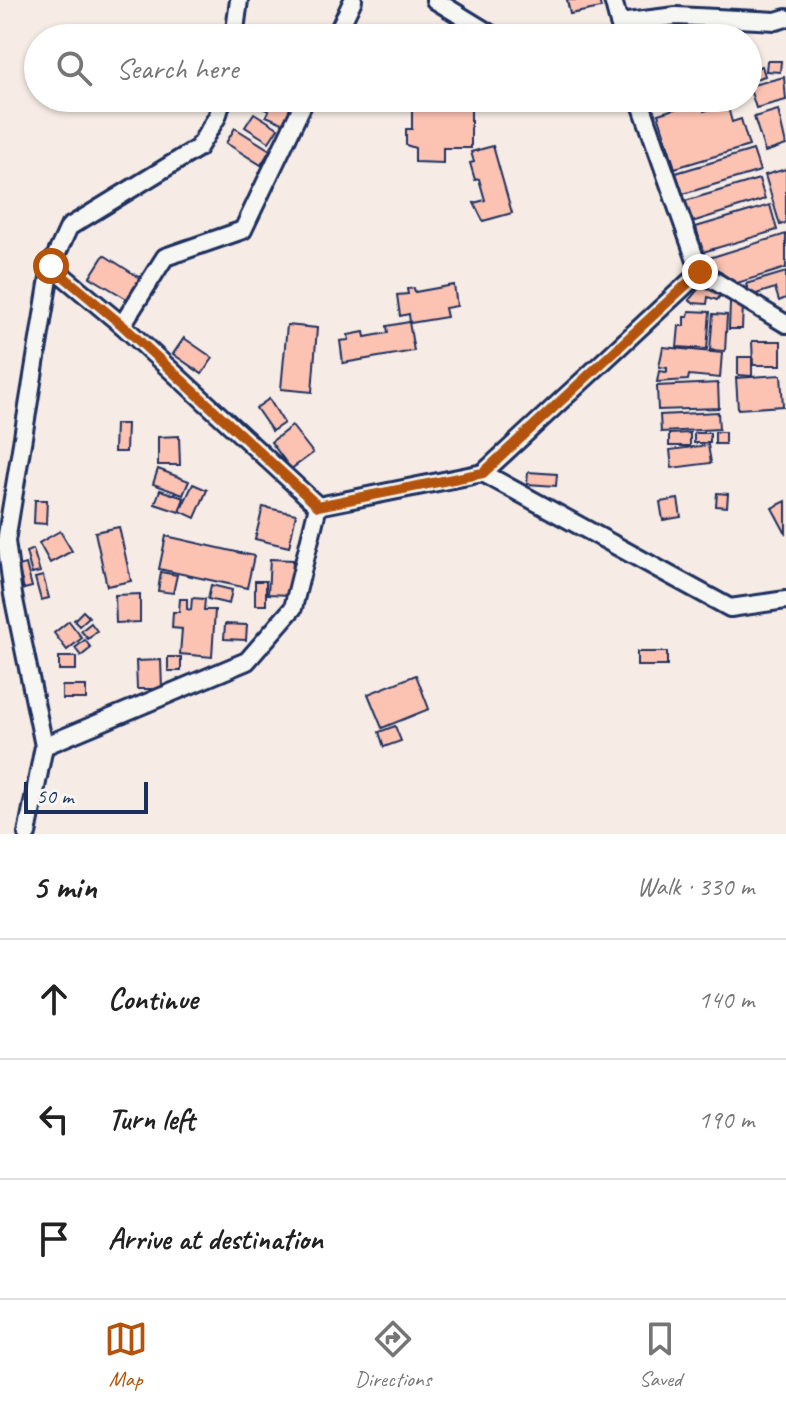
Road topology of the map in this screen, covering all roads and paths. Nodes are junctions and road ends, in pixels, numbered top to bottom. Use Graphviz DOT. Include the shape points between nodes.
graph roads {
  1 [pos="239,0"];
  2 [pos="353,0"];
  3 [pos="435,0"];
  4 [pos="613,0"];
  5 [pos="786,18"];
  6 [pos="236,24"];
  7 [pos="342,24"];
  8 [pos="474,24"];
  9 [pos="619,24"];
  10 [pos="647,24"];
  11 [pos="219,112"];
  12 [pos="299,112"];
  13 [pos="643,112"];
  14 [pos="51,266"];
  15 [pos="700,272"];
  16 [pos="786,324"];
  17 [pos="122,325"];
  18 [pos="483,473"];
  19 [pos="318,506"];
  20 [pos="3,543"];
  21 [pos="786,600"];
  22 [pos="44,746"];
  23 [pos="27,834"];
  1 -- 6 [label="street"];
  2 -- 7 [label="street"];
  3 -- 8 [label="street"];
  4 -- 9 [label="street"];
  5 -- 10 [label="street" via="676,16"];
  11 -- 14 [label="street" via="198,148 69,227"];
  12 -- 17 [label="street" via="243,230 165,257"];
  13 -- 15 [label="street"];
  14 -- 17 [label="street"];
  14 -- 20 [label="street"];
  15 -- 16 [label="street"];
  15 -- 18 [label="street"];
  17 -- 19 [label="street"];
  18 -- 19 [label="street"];
  18 -- 21 [label="street" via="730,608"];
  19 -- 22 [label="street" via="293,608 247,661"];
  20 -- 22 [label="street"];
  22 -- 23 [label="street"];
}
